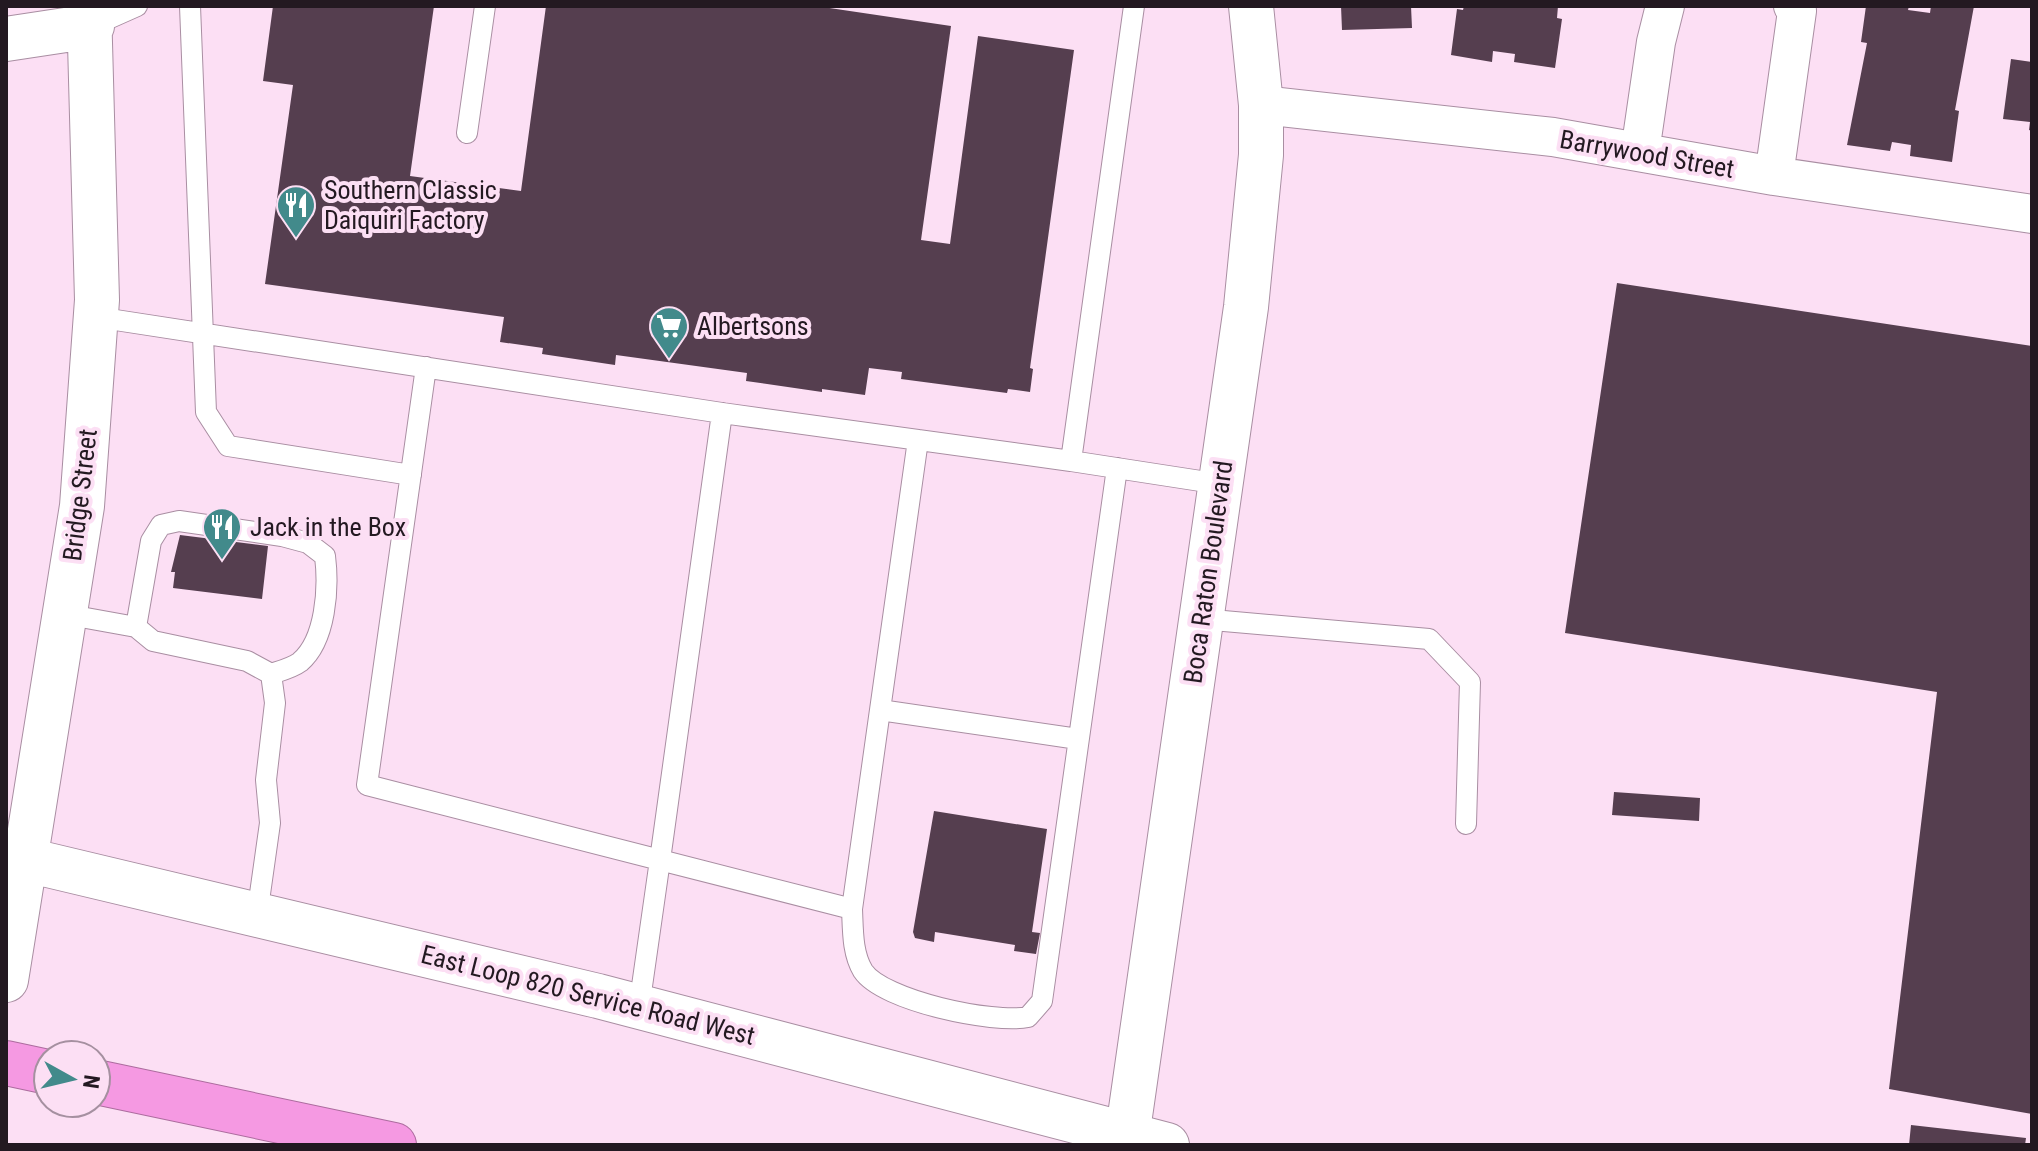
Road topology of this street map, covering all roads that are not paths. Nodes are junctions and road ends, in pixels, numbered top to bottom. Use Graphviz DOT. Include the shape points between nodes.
graph roads {
  1 [pos="137,6"];
  2 [pos="190,6"];
  3 [pos="485,6"];
  4 [pos="1134,6"];
  5 [pos="1251,6"];
  6 [pos="1665,6"];
  7 [pos="1793,6"];
  8 [pos="90,16"];
  9 [pos="6,39"];
  10 [pos="1261,105"];
  11 [pos="467,133"];
  12 [pos="1640,152"];
  13 [pos="1774,176"];
  14 [pos="2032,214"];
  15 [pos="96,317"];
  16 [pos="203,333"];
  17 [pos="426,367"];
  18 [pos="722,413"];
  19 [pos="918,440"];
  20 [pos="1071,461"];
  21 [pos="1117,468"];
  22 [pos="411,475"];
  23 [pos="1220,484"];
  24 [pos="64,614"];
  25 [pos="1201,619"];
  26 [pos="136,627"];
  27 [pos="271,674"];
  28 [pos="880,710"];
  29 [pos="1078,739"];
  30 [pos="1466,824"];
  31 [pos="16,858"];
  32 [pos="660,860"];
  33 [pos="852,909"];
  34 [pos="257,915"];
  35 [pos="6,980"];
  36 [pos="639,1007"];
  37 [pos="6,1063"];
  38 [pos="32,1069"];
  39 [pos="112,1085"];
  40 [pos="1147,1141"];
  41 [pos="394,1145"];
  1 -- 8 [label="lane"];
  2 -- 16 [label="lane"];
  3 -- 11 [label="lane"];
  4 -- 20 [label="lane"];
  5 -- 10 [label="main road, Boca Raton Boulevard"];
  6 -- 12 [label="street"];
  7 -- 13 [label="street" via="1797,11"];
  8 -- 9 [label="main road"];
  8 -- 15 [label="main road, Bridge Street"];
  10 -- 12 [label="street, Barrywood Street" via="1553,137"];
  10 -- 23 [label="main road, Boca Raton Boulevard" via="1246,307"];
  12 -- 13 [label="street, Barrywood Street"];
  13 -- 14 [label="street, Barrywood Street"];
  15 -- 16 [label="lane"];
  15 -- 24 [label="main road, Bridge Street" via="82,506"];
  16 -- 17 [label="lane"];
  16 -- 22 [label="lane" via="206,412 228,446"];
  17 -- 18 [label="lane"];
  17 -- 22 [label="lane"];
  18 -- 19 [label="lane"];
  18 -- 32 [label="lane"];
  19 -- 20 [label="lane"];
  19 -- 28 [label="lane"];
  20 -- 21 [label="lane"];
  21 -- 23 [label="lane"];
  21 -- 29 [label="lane"];
  22 -- 32 [label="lane" via="367,785"];
  23 -- 25 [label="main road, Boca Raton Boulevard"];
  24 -- 26 [label="lane"];
  24 -- 31 [label="main road, Bridge Street"];
  25 -- 30 [label="lane" via="1429,639 1470,682"];
  25 -- 40 [label="main road, Boca Raton Boulevard"];
  26 -- 27 [label="lane" via="153,641 247,661"];
  26 -- 27 [label="lane" via="151,541 161,525 179,521 308,543 325,556 328,576 316,644 298,663"];
  27 -- 34 [label="lane" via="275,703 266,780 270,823"];
  28 -- 29 [label="lane"];
  28 -- 33 [label="lane"];
  29 -- 33 [label="lane" via="1042,1001 1036,1011 1001,1020 885,989 857,959"];
  31 -- 34 [label="main road, East Loop 820 Service Road West"];
  31 -- 35 [label="main road, Bridge Street"];
  32 -- 33 [label="lane"];
  32 -- 36 [label="lane"];
  34 -- 36 [label="main road, East Loop 820 Service Road West"];
  36 -- 40 [label="main road, East Loop 820 Service Road West"];
  37 -- 38 [label="highway"];
  39 -- 41 [label="highway"];
}
